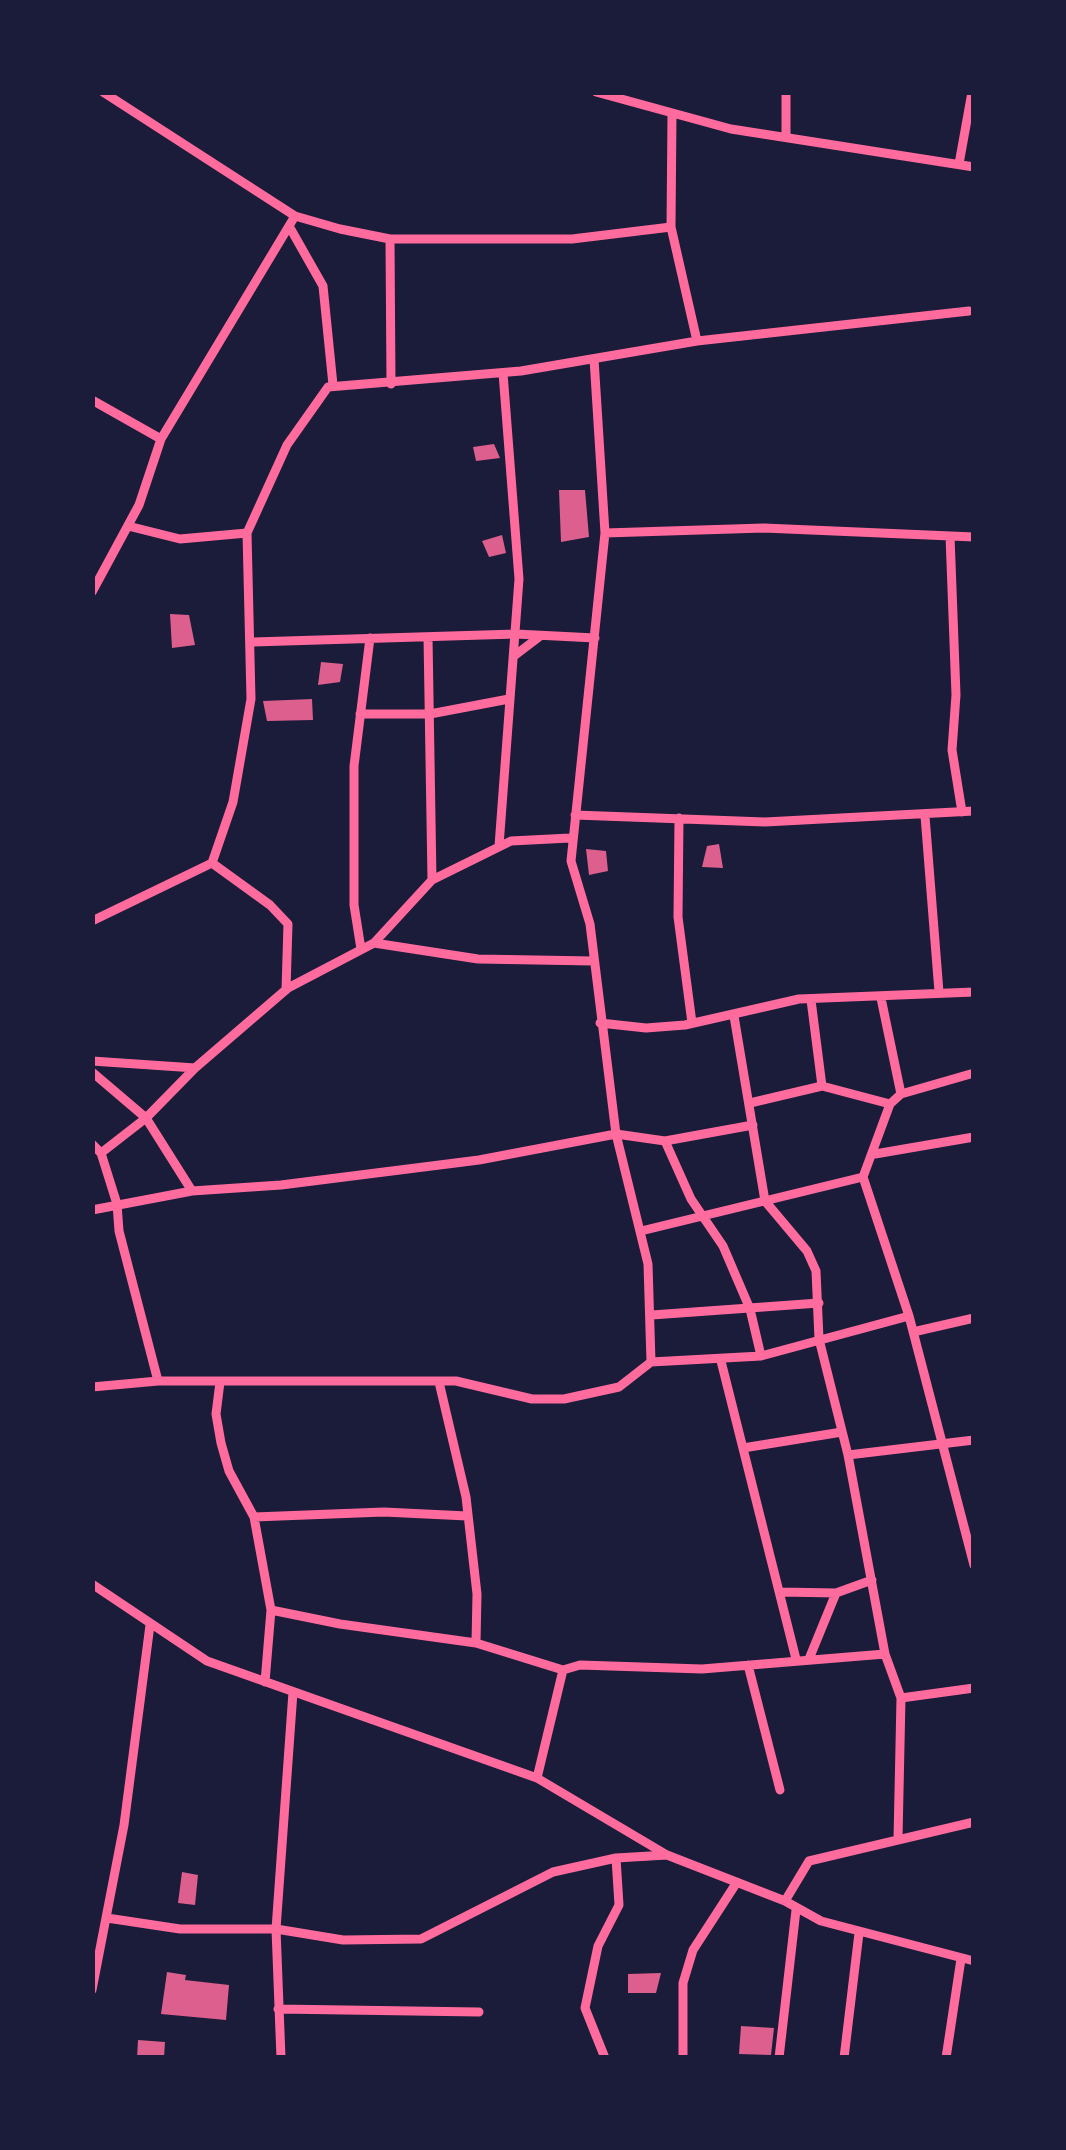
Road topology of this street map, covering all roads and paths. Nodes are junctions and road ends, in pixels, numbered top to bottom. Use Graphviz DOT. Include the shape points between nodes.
graph roads {
  1 [pos="103,92"];
  2 [pos="596,92"];
  3 [pos="786,92"];
  4 [pos="972,92"];
  5 [pos="672,113"];
  6 [pos="786,135"];
  7 [pos="959,164"];
  8 [pos="974,167"];
  9 [pos="295,216"];
  10 [pos="289,226"];
  11 [pos="671,227"];
  12 [pos="390,239"];
  13 [pos="972,311"];
  14 [pos="697,341"];
  15 [pos="594,358"];
  16 [pos="503,373"];
  17 [pos="391,384"];
  18 [pos="332,385"];
  19 [pos="92,400"];
  20 [pos="162,439"];
  21 [pos="128,526"];
  22 [pos="247,533"];
  23 [pos="605,533"];
  24 [pos="950,536"];
  25 [pos="974,537"];
  26 [pos="97,574"];
  27 [pos="92,592"];
  28 [pos="516,634"];
  29 [pos="540,636"];
  30 [pos="428,637"];
  31 [pos="370,638"];
  32 [pos="594,638"];
  33 [pos="253,642"];
  34 [pos="514,656"];
  35 [pos="509,699"];
  36 [pos="360,714"];
  37 [pos="430,714"];
  38 [pos="968,812"];
  39 [pos="575,816"];
  40 [pos="925,816"];
  41 [pos="679,818"];
  42 [pos="570,838"];
  43 [pos="499,846"];
  44 [pos="212,863"];
  45 [pos="432,880"];
  46 [pos="92,921"];
  47 [pos="374,943"];
  48 [pos="361,949"];
  49 [pos="593,961"];
  50 [pos="286,990"];
  51 [pos="939,992"];
  52 [pos="974,992"];
  53 [pos="881,998"];
  54 [pos="811,1000"];
  55 [pos="734,1016"];
  56 [pos="600,1023"];
  57 [pos="692,1024"];
  58 [pos="92,1061"];
  59 [pos="195,1068"];
  60 [pos="92,1072"];
  61 [pos="974,1074"];
  62 [pos="822,1086"];
  63 [pos="901,1094"];
  64 [pos="750,1103"];
  65 [pos="890,1104"];
  66 [pos="146,1118"];
  67 [pos="753,1126"];
  68 [pos="616,1134"];
  69 [pos="974,1137"];
  70 [pos="666,1141"];
  71 [pos="92,1144"];
  72 [pos="101,1153"];
  73 [pos="874,1154"];
  74 [pos="863,1177"];
  75 [pos="192,1191"];
  76 [pos="764,1200"];
  77 [pos="117,1204"];
  78 [pos="92,1210"];
  79 [pos="704,1218"];
  80 [pos="642,1231"];
  81 [pos="819,1302"];
  82 [pos="750,1308"];
  83 [pos="652,1314"];
  84 [pos="910,1316"];
  85 [pos="974,1318"];
  86 [pos="913,1332"];
  87 [pos="819,1339"];
  88 [pos="761,1356"];
  89 [pos="721,1361"];
  90 [pos="651,1362"];
  91 [pos="158,1381"];
  92 [pos="220,1382"];
  93 [pos="439,1382"];
  94 [pos="92,1387"];
  95 [pos="842,1432"];
  96 [pos="974,1440"];
  97 [pos="942,1441"];
  98 [pos="744,1448"];
  99 [pos="848,1454"];
  100 [pos="467,1516"];
  101 [pos="254,1517"];
  102 [pos="974,1565"];
  103 [pos="872,1580"];
  104 [pos="92,1584"];
  105 [pos="781,1592"];
  106 [pos="836,1593"];
  107 [pos="271,1610"];
  108 [pos="150,1625"];
  109 [pos="476,1642"];
  110 [pos="885,1654"];
  111 [pos="809,1659"];
  112 [pos="796,1660"];
  113 [pos="748,1665"];
  114 [pos="563,1670"];
  115 [pos="265,1682"];
  116 [pos="974,1688"];
  117 [pos="294,1692"];
  118 [pos="901,1698"];
  119 [pos="537,1778"];
  120 [pos="780,1790"];
  121 [pos="974,1822"];
  122 [pos="898,1839"];
  123 [pos="667,1855"];
  124 [pos="616,1858"];
  125 [pos="737,1882"];
  126 [pos="785,1901"];
  127 [pos="796,1910"];
  128 [pos="107,1918"];
  129 [pos="276,1929"];
  130 [pos="858,1933"];
  131 [pos="961,1959"];
  132 [pos="974,1961"];
  133 [pos="92,1990"];
  134 [pos="278,2009"];
  135 [pos="480,2012"];
  136 [pos="280,2058"];
  137 [pos="605,2058"];
  138 [pos="682,2058"];
  139 [pos="779,2058"];
  140 [pos="844,2058"];
  141 [pos="946,2058"];
  1 -- 9 [label="street"];
  2 -- 5 [label="street"];
  3 -- 6 [label="street"];
  4 -- 7 [label="street"];
  5 -- 6 [label="street"];
  5 -- 11 [label="street"];
  6 -- 7 [label="street"];
  7 -- 8 [label="street"];
  9 -- 10 [label="street"];
  9 -- 12 [label="street"];
  10 -- 18 [label="street" via="323,286"];
  10 -- 20 [label="street"];
  11 -- 12 [label="street" via="572,239"];
  11 -- 14 [label="street"];
  12 -- 17 [label="street"];
  13 -- 14 [label="street"];
  14 -- 15 [label="street"];
  15 -- 16 [label="street"];
  15 -- 23 [label="street"];
  16 -- 17 [label="street"];
  16 -- 28 [label="street" via="520,579"];
  17 -- 18 [label="street"];
  18 -- 22 [label="street" via="287,446"];
  19 -- 20 [label="street"];
  20 -- 21 [label="street"];
  21 -- 22 [label="street" via="180,538"];
  21 -- 26 [label="street"];
  22 -- 33 [label="street"];
  23 -- 24 [label="street" via="764,528"];
  23 -- 32 [label="street"];
  24 -- 25 [label="street"];
  24 -- 38 [label="street" via="952,750"];
  26 -- 27 [label="street"];
  28 -- 29 [label="street"];
  28 -- 30 [label="street"];
  28 -- 34 [label="street"];
  29 -- 32 [label="street"];
  29 -- 34 [label="street"];
  30 -- 31 [label="street"];
  30 -- 37 [label="street"];
  31 -- 33 [label="street"];
  31 -- 36 [label="street"];
  32 -- 39 [label="street"];
  33 -- 44 [label="street" via="251,699 233,802"];
  34 -- 35 [label="street"];
  35 -- 37 [label="street"];
  35 -- 43 [label="street"];
  36 -- 37 [label="street"];
  36 -- 48 [label="street" via="353,868"];
  37 -- 45 [label="street"];
  38 -- 40 [label="street"];
  39 -- 41 [label="street"];
  39 -- 42 [label="street"];
  40 -- 41 [label="street"];
  40 -- 51 [label="street"];
  41 -- 57 [label="street" via="678,917"];
  42 -- 43 [label="street"];
  42 -- 49 [label="street"];
  43 -- 45 [label="street"];
  44 -- 46 [label="street"];
  44 -- 50 [label="street" via="288,924"];
  45 -- 47 [label="street"];
  47 -- 48 [label="street"];
  47 -- 49 [label="street" via="478,958"];
  48 -- 50 [label="street"];
  49 -- 56 [label="street"];
  50 -- 59 [label="street"];
  51 -- 52 [label="street"];
  51 -- 53 [label="street"];
  53 -- 54 [label="street"];
  53 -- 63 [label="street"];
  54 -- 55 [label="street"];
  54 -- 62 [label="street"];
  55 -- 57 [label="street"];
  55 -- 64 [label="street"];
  56 -- 57 [label="street"];
  56 -- 68 [label="street"];
  58 -- 59 [label="street"];
  59 -- 66 [label="street"];
  60 -- 66 [label="street"];
  61 -- 63 [label="street"];
  62 -- 64 [label="street"];
  62 -- 65 [label="street"];
  63 -- 65 [label="street"];
  64 -- 67 [label="street"];
  65 -- 73 [label="street"];
  66 -- 72 [label="street"];
  66 -- 75 [label="street"];
  67 -- 70 [label="street"];
  67 -- 76 [label="street"];
  68 -- 70 [label="street"];
  68 -- 75 [label="street" via="479,1160"];
  68 -- 80 [label="street"];
  69 -- 73 [label="street"];
  70 -- 79 [label="street"];
  71 -- 72 [label="street"];
  72 -- 77 [label="street"];
  73 -- 74 [label="street"];
  74 -- 76 [label="street"];
  74 -- 84 [label="street"];
  75 -- 77 [label="street"];
  76 -- 79 [label="street"];
  76 -- 81 [label="street" via="807,1251"];
  77 -- 78 [label="street"];
  77 -- 91 [label="street"];
  79 -- 80 [label="street"];
  79 -- 82 [label="street"];
  80 -- 83 [label="street"];
  81 -- 82 [label="street"];
  81 -- 87 [label="street"];
  82 -- 83 [label="street"];
  82 -- 88 [label="street"];
  83 -- 90 [label="street"];
  84 -- 86 [label="street"];
  84 -- 87 [label="street"];
  85 -- 86 [label="street"];
  86 -- 97 [label="street"];
  87 -- 88 [label="street"];
  87 -- 95 [label="street"];
  88 -- 89 [label="street"];
  89 -- 90 [label="street"];
  89 -- 98 [label="street"];
  90 -- 93 [label="street" via="619,1386 564,1400"];
  91 -- 92 [label="street"];
  91 -- 94 [label="street"];
  92 -- 93 [label="street"];
  92 -- 101 [label="street" via="221,1443"];
  93 -- 100 [label="street"];
  95 -- 98 [label="street"];
  95 -- 99 [label="street"];
  96 -- 97 [label="street"];
  97 -- 99 [label="street"];
  97 -- 102 [label="street"];
  98 -- 105 [label="street"];
  99 -- 103 [label="street"];
  100 -- 101 [label="street"];
  100 -- 109 [label="street"];
  101 -- 107 [label="street"];
  103 -- 106 [label="street"];
  103 -- 110 [label="street"];
  104 -- 108 [label="street"];
  105 -- 106 [label="street"];
  105 -- 112 [label="street"];
  106 -- 111 [label="street"];
  107 -- 109 [label="street"];
  107 -- 115 [label="street"];
  108 -- 115 [label="street" via="208,1661"];
  108 -- 128 [label="street"];
  109 -- 114 [label="street"];
  110 -- 111 [label="street"];
  110 -- 118 [label="street"];
  111 -- 112 [label="street"];
  112 -- 113 [label="street"];
  113 -- 114 [label="street" via="580,1664"];
  113 -- 120 [label="street"];
  114 -- 119 [label="street"];
  115 -- 117 [label="street"];
  116 -- 118 [label="street"];
  117 -- 119 [label="street"];
  117 -- 129 [label="street"];
  118 -- 122 [label="street"];
  119 -- 123 [label="street"];
  121 -- 122 [label="street"];
  122 -- 126 [label="street" via="809,1861"];
  123 -- 124 [label="street"];
  123 -- 125 [label="street"];
  124 -- 129 [label="street" via="552,1872 422,1939 343,1940"];
  124 -- 137 [label="street" via="619,1905 598,1946 585,2008"];
  125 -- 126 [label="street"];
  125 -- 138 [label="street" via="693,1950 683,1983"];
  126 -- 127 [label="street"];
  127 -- 130 [label="street"];
  127 -- 139 [label="street"];
  128 -- 129 [label="street" via="180,1928"];
  128 -- 133 [label="street"];
  129 -- 134 [label="street"];
  130 -- 131 [label="street"];
  130 -- 140 [label="street"];
  131 -- 132 [label="street"];
  131 -- 141 [label="street"];
  134 -- 135 [label="street"];
  134 -- 136 [label="street"];
}
